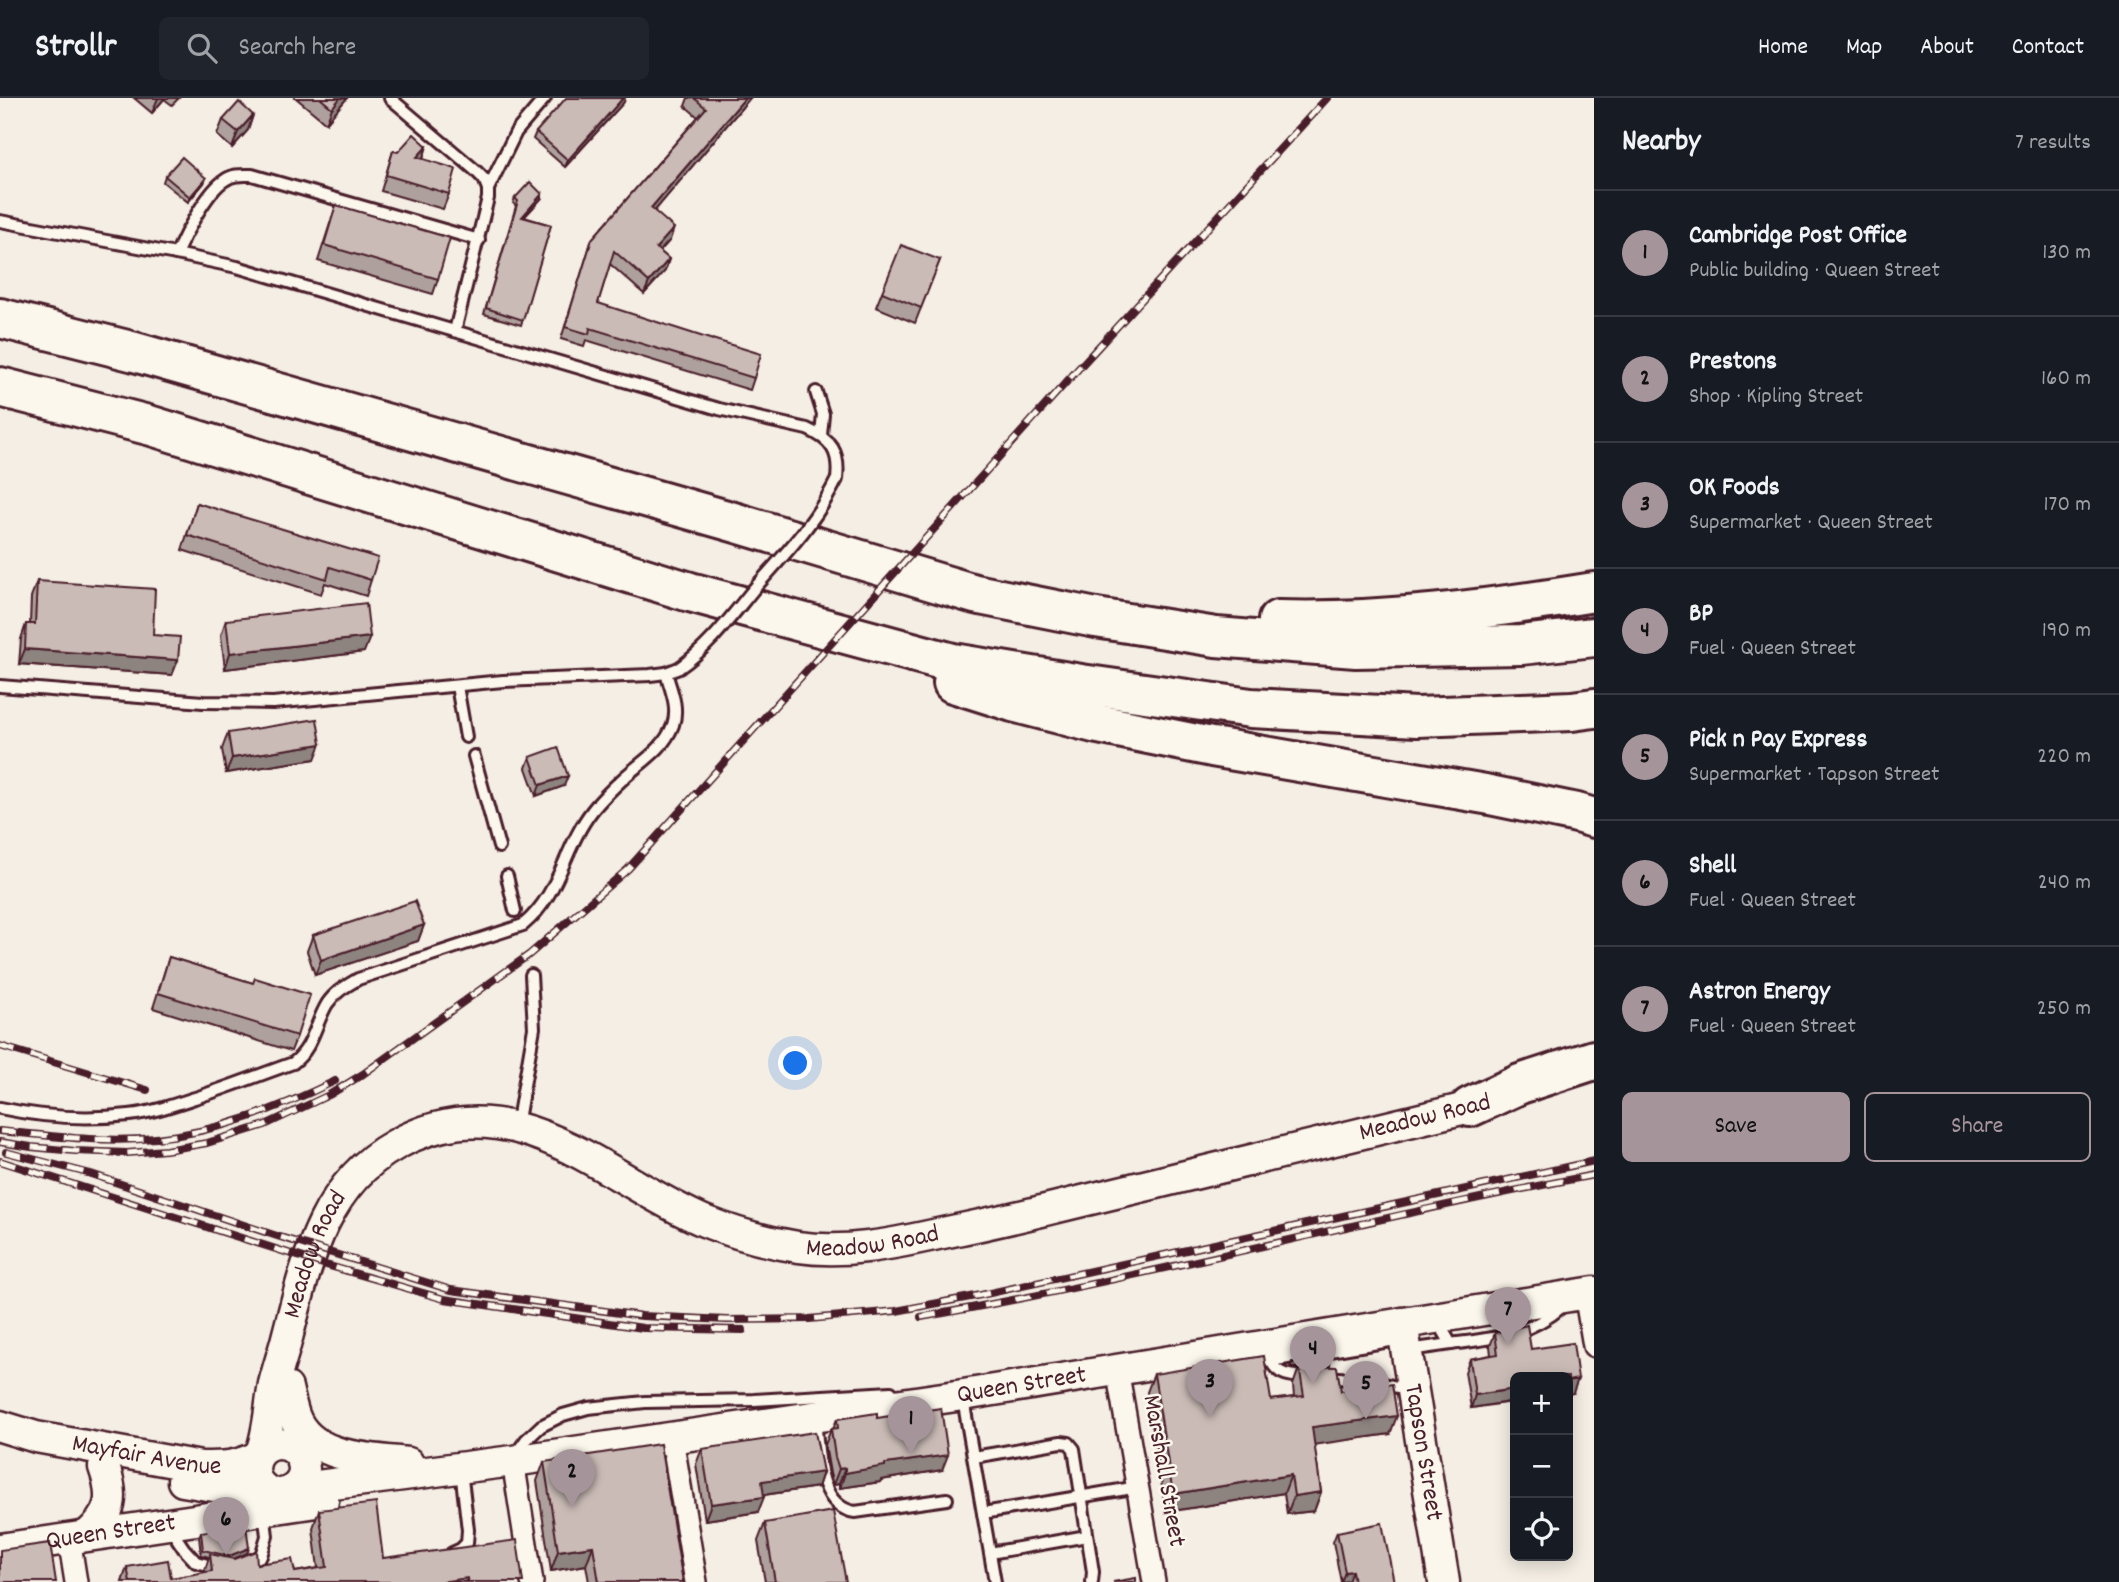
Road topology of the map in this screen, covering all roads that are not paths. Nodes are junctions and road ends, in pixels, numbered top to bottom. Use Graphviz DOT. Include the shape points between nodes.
graph roads {
  1 [pos="545,98"];
  2 [pos="398,101"];
  3 [pos="488,189"];
  4 [pos="0,221"];
  5 [pos="479,240"];
  6 [pos="176,254"];
  7 [pos="0,317"];
  8 [pos="455,331"];
  9 [pos="0,387"];
  10 [pos="816,392"];
  11 [pos="821,435"];
  12 [pos="730,521"];
  13 [pos="690,592"];
  14 [pos="1594,592"];
  15 [pos="1594,638"];
  16 [pos="666,673"];
  17 [pos="0,686"];
  18 [pos="457,686"];
  19 [pos="1594,708"];
  20 [pos="466,737"];
  21 [pos="474,755"];
  22 [pos="1594,818"];
  23 [pos="499,847"];
  24 [pos="507,876"];
  25 [pos="515,911"];
  26 [pos="531,975"];
  27 [pos="1594,1060"];
  28 [pos="1594,1080"];
  29 [pos="1470,1107"];
  30 [pos="0,1108"];
  31 [pos="517,1126"];
  32 [pos="1584,1293"];
  33 [pos="1436,1318"];
  34 [pos="1404,1338"];
  35 [pos="1451,1344"];
  36 [pos="1594,1346"];
  37 [pos="1268,1353"];
  38 [pos="1117,1369"];
  39 [pos="1412,1387"];
  40 [pos="899,1391"];
  41 [pos="913,1391"];
  42 [pos="279,1395"];
  43 [pos="963,1395"];
  44 [pos="814,1417"];
  45 [pos="0,1426"];
  46 [pos="36,1437"];
  47 [pos="672,1438"];
  48 [pos="136,1457"];
  49 [pos="974,1457"];
  50 [pos="513,1461"];
  51 [pos="104,1467"];
  52 [pos="453,1468"];
  53 [pos="271,1474"];
  54 [pos="1138,1487"];
  55 [pos="1081,1497"];
  56 [pos="947,1499"];
  57 [pos="983,1513"];
  58 [pos="171,1524"];
  59 [pos="78,1536"];
  60 [pos="1087,1536"];
  61 [pos="0,1549"];
  62 [pos="990,1553"];
  63 [pos="442,1555"];
  64 [pos="76,1582"];
  65 [pos="532,1582"];
  66 [pos="696,1582"];
  67 [pos="995,1582"];
  68 [pos="1092,1582"];
  69 [pos="1154,1582"];
  70 [pos="1444,1582"];
  1 -- 3 [label="lane" via="516,132"];
  2 -- 3 [label="lane" via="475,170"];
  3 -- 5 [label="lane"];
  4 -- 6 [label="lane"];
  5 -- 6 [label="lane" via="252,174 236,175 215,188"];
  5 -- 8 [label="lane"];
  6 -- 8 [label="lane" via="237,267"];
  7 -- 12 [label="highway"];
  8 -- 11 [label="lane"];
  9 -- 13 [label="highway" via="152,426"];
  10 -- 11 [label="lane" via="823,414"];
  11 -- 16 [label="lane, bridge" via="839,464 826,502 705,647"];
  12 -- 14 [label="highway" via="970,582 1122,608 1234,618 1400,616"];
  12 -- 15 [label="highway" via="975,594 1216,637 1356,648 1521,645"];
  13 -- 19 [label="highway" via="953,663 1251,708 1417,717"];
  13 -- 22 [label="highway" via="919,672 1098,724"];
  16 -- 18 [label="lane"];
  16 -- 30 [label="lane" via="676,709 668,735 590,814 550,895 523,925 358,979 326,1005 304,1055 293,1063 169,1107 131,1115 55,1116"];
  17 -- 18 [label="lane" via="273,704"];
  18 -- 20 [label="lane"];
  21 -- 23 [label="lane"];
  24 -- 25 [label="lane"];
  26 -- 31 [label="lane" via="533,1046"];
  27 -- 29 [label="highway" via="1520,1084"];
  28 -- 29 [label="main road, Meadow Road"];
  29 -- 31 [label="main road, Meadow Road" via="994,1223 852,1249 802,1248 714,1224"];
  31 -- 42 [label="main road, Meadow Road" via="462,1123 431,1129 394,1145 360,1170 336,1198 304,1273 280,1359"];
  32 -- 33 [label="main road, Queen Street"];
  32 -- 35 [label="lane" via="1522,1331"];
  32 -- 36 [label="street"];
  33 -- 34 [label="main road, Queen Street"];
  33 -- 35 [label="lane"];
  34 -- 35 [label="lane"];
  34 -- 37 [label="main road, Queen Street"];
  34 -- 39 [label="main road, Tapson Street"];
  37 -- 38 [label="main road, Queen Street"];
  37 -- 39 [label="lane" via="1280,1373 1291,1376"];
  38 -- 43 [label="main road, Queen Street"];
  38 -- 54 [label="street, Marshall Street"];
  39 -- 70 [label="main road, Tapson Street"];
  40 -- 50 [label="lane" via="588,1408 541,1426"];
  41 -- 43 [label="lane"];
  42 -- 48 [label="main road" via="242,1453 227,1458"];
  42 -- 52 [label="main road" via="304,1432 324,1448"];
  42 -- 53 [label="main road, Meadow Road"];
  43 -- 44 [label="main road, Queen Street"];
  43 -- 49 [label="lane"];
  44 -- 47 [label="main road, Queen Street"];
  44 -- 56 [label="lane" via="824,1484 849,1511"];
  45 -- 46 [label="main road, Mayfair Avenue"];
  46 -- 48 [label="main road, Mayfair Avenue"];
  46 -- 51 [label="main road, Mayfair Avenue" via="72,1457"];
  47 -- 50 [label="main road, Queen Street"];
  47 -- 66 [label="street"];
  48 -- 53 [label="main road, Mayfair Avenue" via="193,1466 241,1465"];
  49 -- 55 [label="lane" via="1069,1443 1074,1449"];
  49 -- 57 [label="lane"];
  50 -- 52 [label="main road, Queen Street"];
  50 -- 65 [label="street"];
  51 -- 53 [label="main road, Mayfair Avenue" via="226,1488"];
  51 -- 59 [label="main road" via="111,1502 100,1523"];
  52 -- 53 [label="main road, Queen Street" via="397,1472 317,1465"];
  52 -- 53 [label="main road" via="405,1488"];
  52 -- 63 [label="lane" via="467,1543"];
  53 -- 58 [label="main road, Queen Street"];
  53 -- 58 [label="lane" via="267,1536 261,1556 233,1568 197,1562"];
  54 -- 55 [label="lane"];
  54 -- 69 [label="street, Marshall Street"];
  55 -- 57 [label="lane"];
  55 -- 60 [label="lane"];
  57 -- 62 [label="lane"];
  58 -- 59 [label="main road, Queen Street"];
  59 -- 61 [label="main road, Queen Street"];
  59 -- 64 [label="street"];
  60 -- 62 [label="lane"];
  60 -- 68 [label="lane"];
  62 -- 67 [label="lane"];
}
